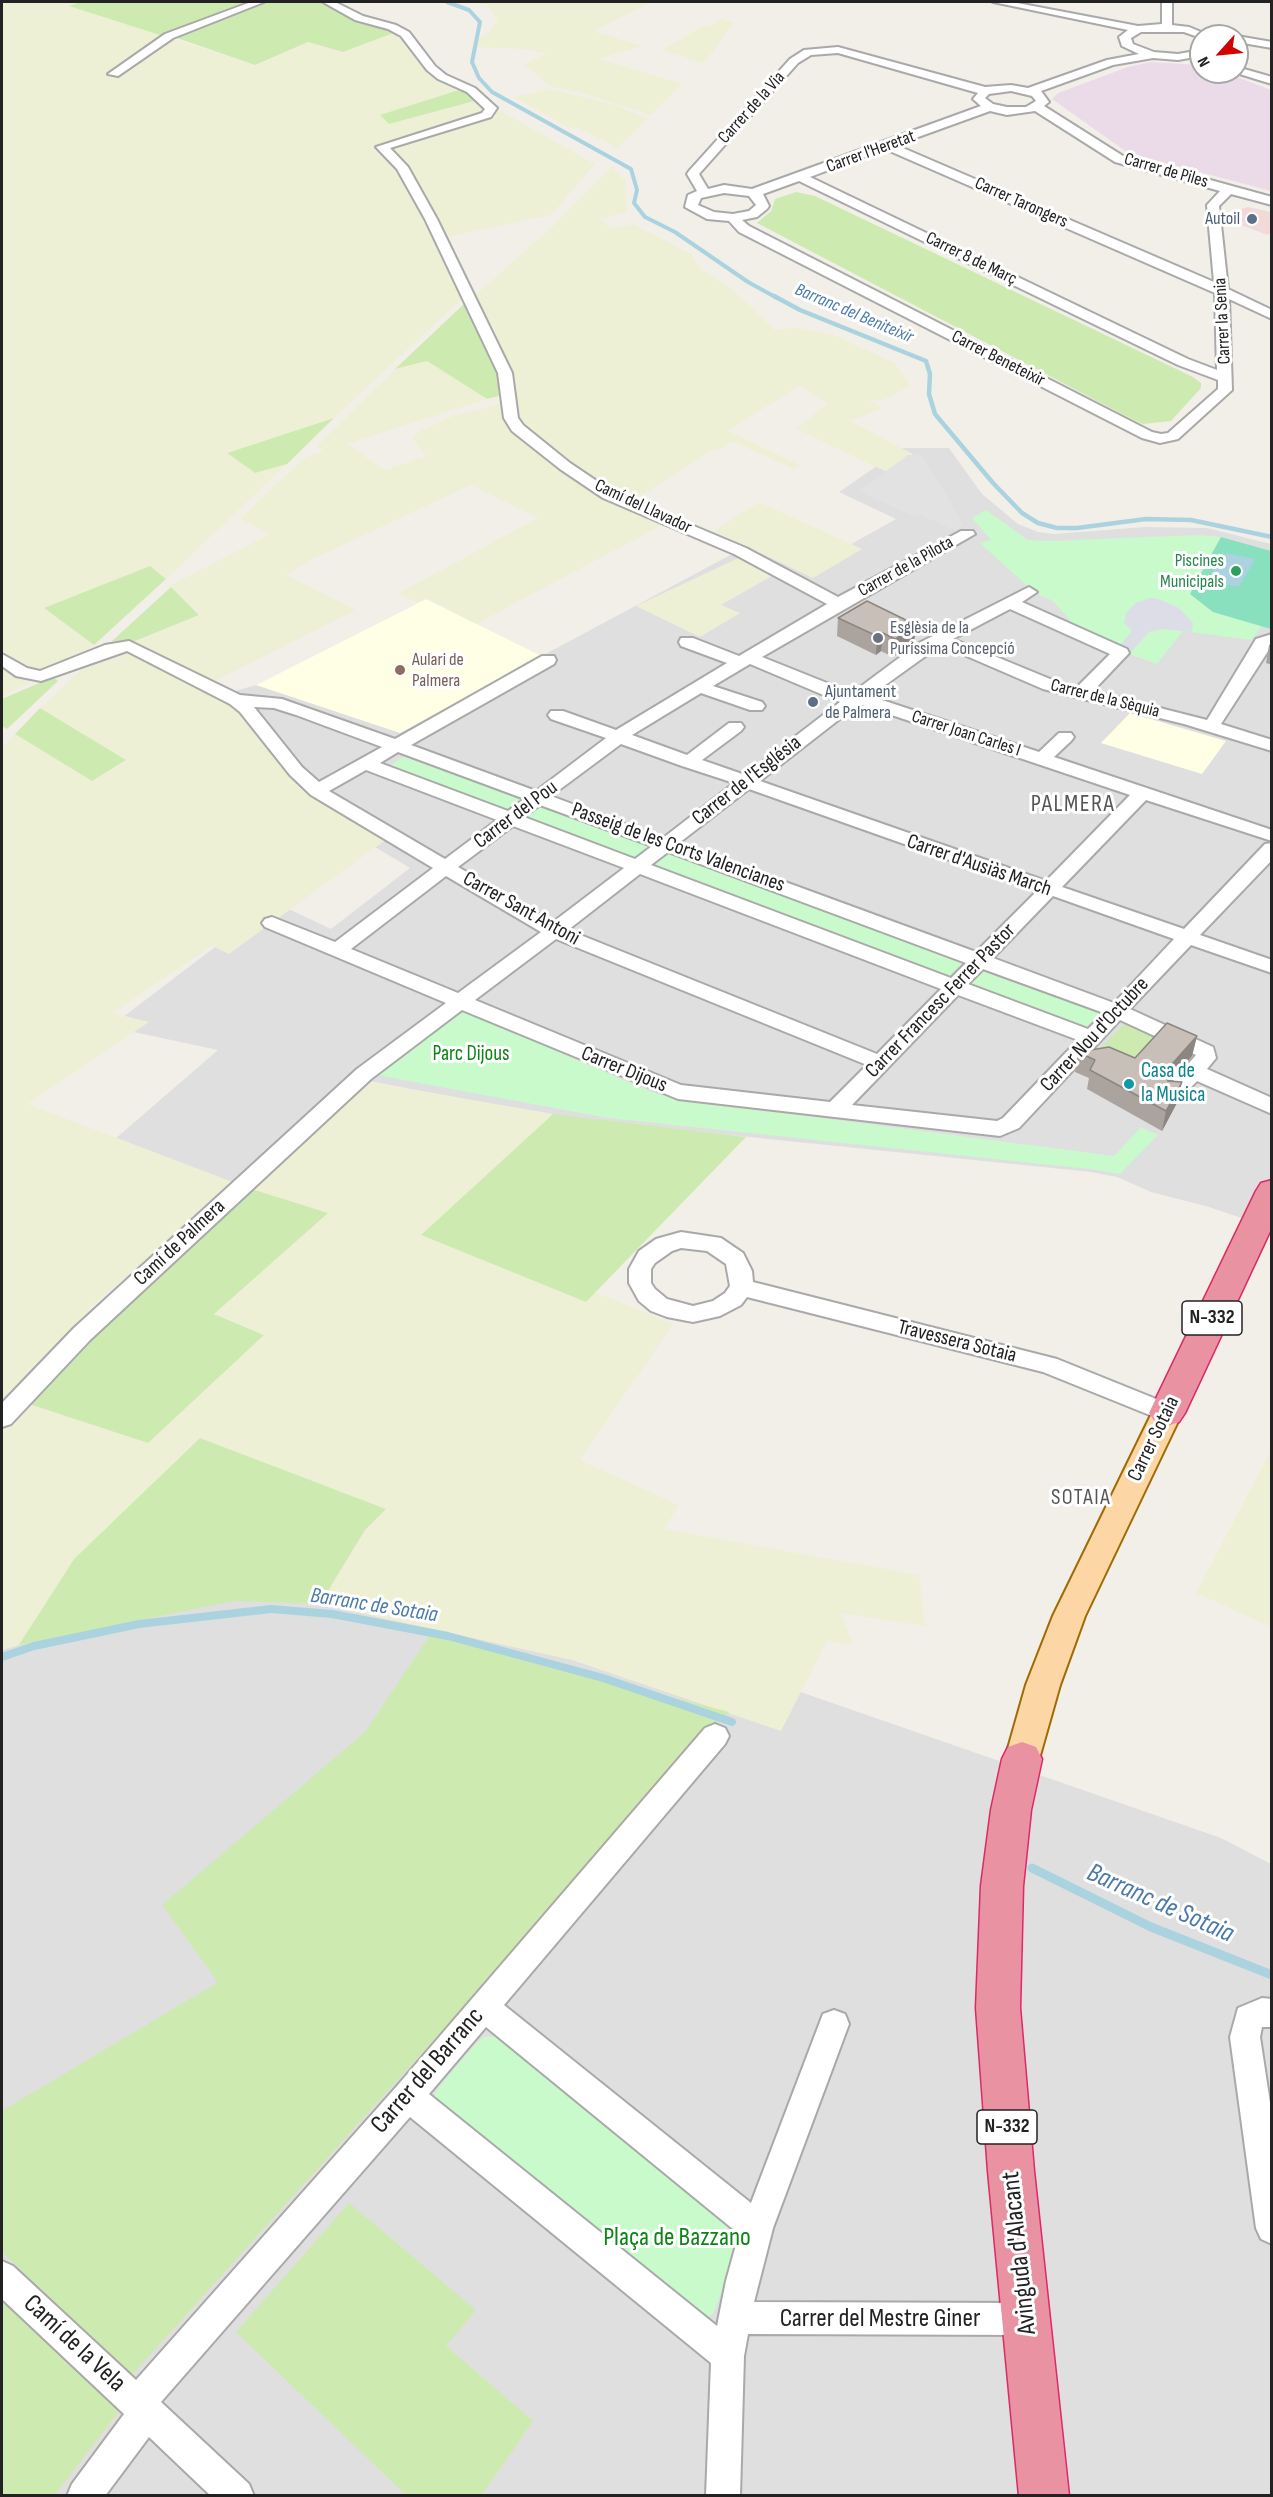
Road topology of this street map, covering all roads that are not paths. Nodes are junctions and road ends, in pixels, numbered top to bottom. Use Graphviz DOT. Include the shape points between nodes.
graph roads {
  1 [pos="259,2"];
  2 [pos="328,2"];
  3 [pos="998,2"];
  4 [pos="1167,2"];
  5 [pos="1031,9"];
  6 [pos="1167,27"];
  7 [pos="1138,29"];
  8 [pos="1189,32"];
  9 [pos="1249,41"];
  10 [pos="1126,43"];
  11 [pos="1249,44"];
  12 [pos="1272,45"];
  13 [pos="1152,55"];
  14 [pos="1189,55"];
  15 [pos="1178,57"];
  16 [pos="1189,58"];
  17 [pos="1111,62"];
  18 [pos="1249,71"];
  19 [pos="114,74"];
  20 [pos="1249,74"];
  21 [pos="1269,81"];
  22 [pos="1030,91"];
  23 [pos="985,92"];
  24 [pos="989,107"];
  25 [pos="1037,107"];
  26 [pos="889,146"];
  27 [pos="801,177"];
  28 [pos="1229,189"];
  29 [pos="704,192"];
  30 [pos="753,194"];
  31 [pos="1272,201"];
  32 [pos="733,218"];
  33 [pos="1153,261"];
  34 [pos="1219,262"];
  35 [pos="1221,286"];
  36 [pos="1272,315"];
  37 [pos="1141,341"];
  38 [pos="1214,356"];
  39 [pos="1226,378"];
  40 [pos="1173,436"];
  41 [pos="967,534"];
  42 [pos="1029,592"];
  43 [pos="842,602"];
  44 [pos="1009,602"];
  45 [pos="863,609"];
  46 [pos="912,633"];
  47 [pos="1272,639"];
  48 [pos="937,641"];
  49 [pos="687,642"];
  50 [pos="2,659"];
  51 [pos="548,660"];
  52 [pos="745,660"];
  53 [pos="700,687"];
  54 [pos="1080,694"];
  55 [pos="854,698"];
  56 [pos="236,700"];
  57 [pos="756,706"];
  58 [pos="557,715"];
  59 [pos="735,727"];
  60 [pos="1211,727"];
  61 [pos="618,737"];
  62 [pos="1065,737"];
  63 [pos="399,746"];
  64 [pos="1272,746"];
  65 [pos="1042,759"];
  66 [pos="688,762"];
  67 [pos="366,764"];
  68 [pos="745,783"];
  69 [pos="317,791"];
  70 [pos="1143,794"];
  71 [pos="539,797"];
  72 [pos="511,819"];
  73 [pos="1272,836"];
  74 [pos="667,843"];
  75 [pos="1272,848"];
  76 [pos="637,867"];
  77 [pos="445,868"];
  78 [pos="1048,890"];
  79 [pos="272,923"];
  80 [pos="554,931"];
  81 [pos="1187,937"];
  82 [pos="337,950"];
  83 [pos="980,960"];
  84 [pos="1272,967"];
  85 [pos="955,987"];
  86 [pos="459,1003"];
  87 [pos="1116,1011"];
  88 [pos="1091,1038"];
  89 [pos="881,1063"];
  90 [pos="1193,1071"];
  91 [pos="364,1074"];
  92 [pos="1173,1094"];
  93 [pos="1272,1107"];
  94 [pos="834,1111"];
  95 [pos="1000,1129"];
  96 [pos="1272,1191"];
  97 [pos="742,1287"];
  98 [pos="1167,1413"];
  99 [pos="2,1418"];
  100 [pos="715,1736"];
  101 [pos="1022,1759"];
  102 [pos="483,2006"];
  103 [pos="1260,2015"];
  104 [pos="834,2024"];
  105 [pos="408,2096"];
  106 [pos="757,2228"];
  107 [pos="1272,2228"];
  108 [pos="2,2277"];
  109 [pos="734,2318"];
  110 [pos="1027,2319"];
  111 [pos="728,2356"];
  112 [pos="142,2408"];
  113 [pos="84,2496"];
  114 [pos="237,2496"];
  115 [pos="723,2496"];
  116 [pos="1044,2496"];
  1 -- 19 [label="street" via="169,36"];
  2 -- 43 [label="street, Camí del Llavador" via="405,34 431,68 471,90 490,108 487,114 382,147 402,167 431,219 504,373 511,418 525,436 608,495 740,551"];
  3 -- 5 [label="street"];
  4 -- 6 [label="street"];
  5 -- 7 [label="street"];
  5 -- 10 [label="street" via="1096,28"];
  6 -- 7 [label="street"];
  6 -- 8 [label="street"];
  7 -- 10 [label="street" via="1127,34"];
  9 -- 12 [label="street"];
  10 -- 13 [label="street"];
  10 -- 17 [label="street"];
  11 -- 12 [label="street"];
  13 -- 15 [label="street"];
  13 -- 17 [label="street"];
  14 -- 15 [label="street"];
  15 -- 16 [label="street"];
  17 -- 22 [label="street"];
  18 -- 21 [label="street"];
  20 -- 21 [label="street"];
  22 -- 23 [label="street" via="1001,88"];
  22 -- 25 [label="street" via="1043,99"];
  23 -- 24 [label="street" via="979,99"];
  23 -- 29 [label="street, Carrer de la Via" via="838,50 808,52 794,61 693,174"];
  24 -- 25 [label="street" via="1018,111"];
  24 -- 26 [label="street, Carrer l'Heretat"];
  25 -- 28 [label="street, Carrer de Piles" via="1119,159"];
  26 -- 27 [label="street, Carrer l'Heretat"];
  26 -- 33 [label="street, Carrer Tarongers"];
  27 -- 30 [label="street, Carrer l'Heretat"];
  27 -- 37 [label="street, Carrer 8 de Març"];
  28 -- 31 [label="street, Carrer de Piles"];
  28 -- 34 [label="street, Carrer la Senia" via="1213,205"];
  29 -- 30 [label="street" via="734,189"];
  29 -- 32 [label="street" via="690,202 696,211"];
  30 -- 32 [label="street" via="763,201 759,210"];
  32 -- 40 [label="street, Carrer Beneteixir" via="744,229 1147,435 1160,439"];
  33 -- 34 [label="street, Carrer Tarongers" via="1185,268"];
  33 -- 35 [label="street, Carrer Tarongers"];
  34 -- 35 [label="street, Carrer la Senia"];
  35 -- 36 [label="street, Carrer Tarongers"];
  35 -- 38 [label="street, Carrer la Senia"];
  37 -- 38 [label="street, Carrer 8 de Març" via="1175,353"];
  37 -- 39 [label="street, Carrer 8 de Març"];
  38 -- 39 [label="street, Carrer la Senia"];
  39 -- 40 [label="street, Carrer la Senia" via="1225,390 1218,399"];
  41 -- 43 [label="street, Carrer de la Pilota"];
  42 -- 44 [label="street, Carrer de l'Església"];
  43 -- 45 [label="street"];
  43 -- 52 [label="street, Carrer del Pou"];
  44 -- 48 [label="street, Carrer de l'Església"];
  44 -- 54 [label="street" via="1121,653"];
  46 -- 48 [label="street, Carrer de la Sèquia"];
  47 -- 60 [label="street" via="1262,643"];
  48 -- 54 [label="street, Carrer de la Sèquia" via="1017,674"];
  48 -- 55 [label="street, Carrer de l'Església"];
  49 -- 52 [label="street"];
  50 -- 56 [label="street, Carrer Sant Antoni" via="22,672 41,676 129,646"];
  51 -- 63 [label="street"];
  52 -- 53 [label="street, Carrer del Pou"];
  52 -- 55 [label="street, Carrer Joan Carles I"];
  53 -- 57 [label="street"];
  53 -- 61 [label="street, Carrer del Pou"];
  54 -- 60 [label="street, Carrer de la Sèquia"];
  55 -- 65 [label="street, Carrer Joan Carles I"];
  55 -- 68 [label="street, Carrer de l'Església"];
  56 -- 63 [label="street, Passeig de les Corts Valencianes" via="289,707"];
  56 -- 69 [label="street, Carrer Sant Antoni"];
  58 -- 61 [label="street, Carrer d'Ausiàs March"];
  59 -- 66 [label="street"];
  60 -- 64 [label="street, Carrer de la Sèquia"];
  61 -- 66 [label="street, Carrer d'Ausiàs March"];
  61 -- 71 [label="street, Carrer del Pou"];
  62 -- 65 [label="street, Carrer Joan Carles I"];
  63 -- 67 [label="street"];
  63 -- 71 [label="street, Passeig de les Corts Valencianes"];
  65 -- 70 [label="street, Carrer Joan Carles I"];
  66 -- 68 [label="street, Carrer d'Ausiàs March"];
  67 -- 69 [label="street"];
  67 -- 72 [label="street, Passeig de les Corts Valencianes"];
  68 -- 74 [label="street, Carrer de l'Església"];
  68 -- 78 [label="street, Carrer d'Ausiàs March"];
  69 -- 77 [label="street, Carrer Sant Antoni"];
  70 -- 73 [label="street, Carrer Joan Carles I"];
  70 -- 78 [label="street, Carrer Francesc Ferrer Pastor"];
  71 -- 72 [label="street, Carrer del Pou"];
  71 -- 74 [label="street, Passeig de les Corts Valencianes"];
  72 -- 76 [label="street, Passeig de les Corts Valencianes"];
  72 -- 77 [label="street, Carrer del Pou"];
  74 -- 76 [label="street, Carrer de l'Església"];
  74 -- 83 [label="street, Passeig de les Corts Valencianes"];
  75 -- 81 [label="street, Carrer Nou d'Octubre"];
  76 -- 80 [label="street, Carrer de l'Església"];
  76 -- 85 [label="street, Passeig de les Corts Valencianes"];
  77 -- 80 [label="street, Carrer Sant Antoni"];
  77 -- 82 [label="street, Carrer del Pou"];
  78 -- 81 [label="street, Carrer d'Ausiàs March"];
  78 -- 83 [label="street, Carrer Francesc Ferrer Pastor"];
  79 -- 82 [label="street, Carrer Dijous"];
  80 -- 86 [label="street, Carrer de l'Església"];
  80 -- 89 [label="street, Carrer Sant Antoni"];
  81 -- 84 [label="street, Carrer d'Ausiàs March"];
  81 -- 87 [label="street, Carrer Nou d'Octubre"];
  82 -- 86 [label="street, Carrer Dijous"];
  83 -- 85 [label="street, Carrer Francesc Ferrer Pastor"];
  83 -- 87 [label="street, Passeig de les Corts Valencianes"];
  85 -- 88 [label="street, Passeig de les Corts Valencianes"];
  85 -- 89 [label="street, Carrer Francesc Ferrer Pastor"];
  86 -- 91 [label="street, Carrer de l'Església"];
  86 -- 94 [label="street, Carrer Dijous" via="678,1092"];
  87 -- 88 [label="street, Carrer Nou d'Octubre"];
  87 -- 90 [label="street" via="1206,1052 1206,1058"];
  88 -- 95 [label="street, Carrer Nou d'Octubre" via="1011,1123"];
  89 -- 94 [label="street, Carrer Francesc Ferrer Pastor"];
  90 -- 92 [label="street"];
  90 -- 93 [label="street"];
  91 -- 99 [label="street, Camí de Palmera" via="82,1334"];
  94 -- 95 [label="street, Carrer Dijous"];
  96 -- 98 [label="highway, Carrer Sotaia / N-332"];
  97 -- 98 [label="street, Travessera Sotaia" via="1048,1365"];
  98 -- 101 [label="main road, Carrer Sotaia" via="1069,1616 1043,1685"];
  100 -- 102 [label="street, Carrer del Barranc"];
  101 -- 110 [label="highway, Avinguda d'Alacant / N-332" via="1002,1886 998,2008"];
  102 -- 105 [label="street, Carrer del Barranc"];
  102 -- 106 [label="street"];
  103 -- 107 [label="street" via="1245,2030 1246,2049"];
  104 -- 106 [label="street"];
  105 -- 111 [label="street"];
  105 -- 112 [label="street, Carrer del Barranc"];
  106 -- 109 [label="street"];
  108 -- 112 [label="street, Camí de la Vela"];
  109 -- 110 [label="street, Carrer del Mestre Giner"];
  109 -- 111 [label="street"];
  110 -- 116 [label="highway, Avinguda d'Alacant / N-332"];
  111 -- 115 [label="street"];
  112 -- 113 [label="street, Carrer del Barranc"];
  112 -- 114 [label="street, Camí de la Vela"];
}
